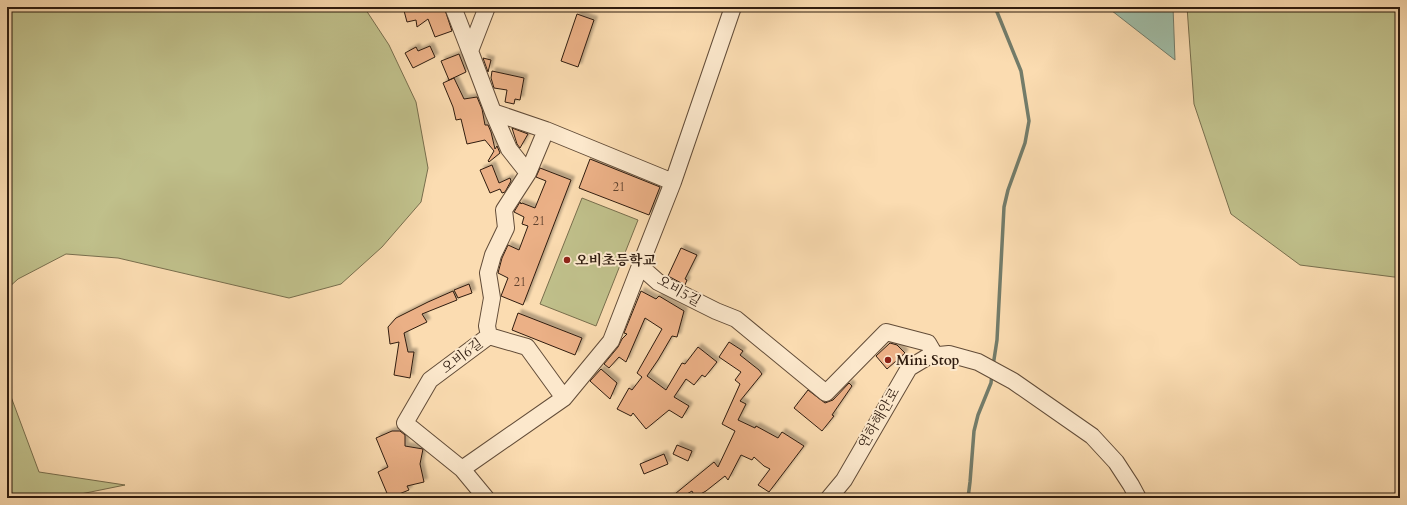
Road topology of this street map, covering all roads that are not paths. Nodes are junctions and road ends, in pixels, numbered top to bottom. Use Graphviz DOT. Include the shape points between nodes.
graph roads {
  1 [pos="453,7"];
  2 [pos="487,7"];
  3 [pos="733,7"];
  4 [pos="470,51"];
  5 [pos="493,112"];
  6 [pos="546,130"];
  7 [pos="528,173"];
  8 [pos="673,182"];
  9 [pos="640,266"];
  10 [pos="488,336"];
  11 [pos="935,355"];
  12 [pos="564,398"];
  13 [pos="462,469"];
  14 [pos="486,498"];
  15 [pos="829,498"];
  16 [pos="1138,498"];
  1 -- 4 [label="street"];
  2 -- 4 [label="street"];
  3 -- 8 [label="street"];
  4 -- 5 [label="street"];
  5 -- 6 [label="street"];
  5 -- 7 [label="street" via="509,149"];
  6 -- 7 [label="street, 오비6길"];
  6 -- 8 [label="street"];
  7 -- 10 [label="street, 오비6길" via="504,210 506,228 493,254 488,272 492,298 487,326"];
  8 -- 9 [label="street"];
  9 -- 11 [label="street, 오비5길" via="658,282 736,319 826,393 886,332 928,343"];
  9 -- 12 [label="street" via="611,341"];
  10 -- 12 [label="street" via="527,347"];
  10 -- 13 [label="street, 오비6길" via="430,380 405,423"];
  11 -- 15 [label="street, 연하해안로" via="908,368 844,480"];
  11 -- 16 [label="street, 연하해안로" via="949,354 978,362 1013,381 1092,436 1116,462"];
  12 -- 13 [label="street"];
  13 -- 14 [label="street, 오비6길"];
}
